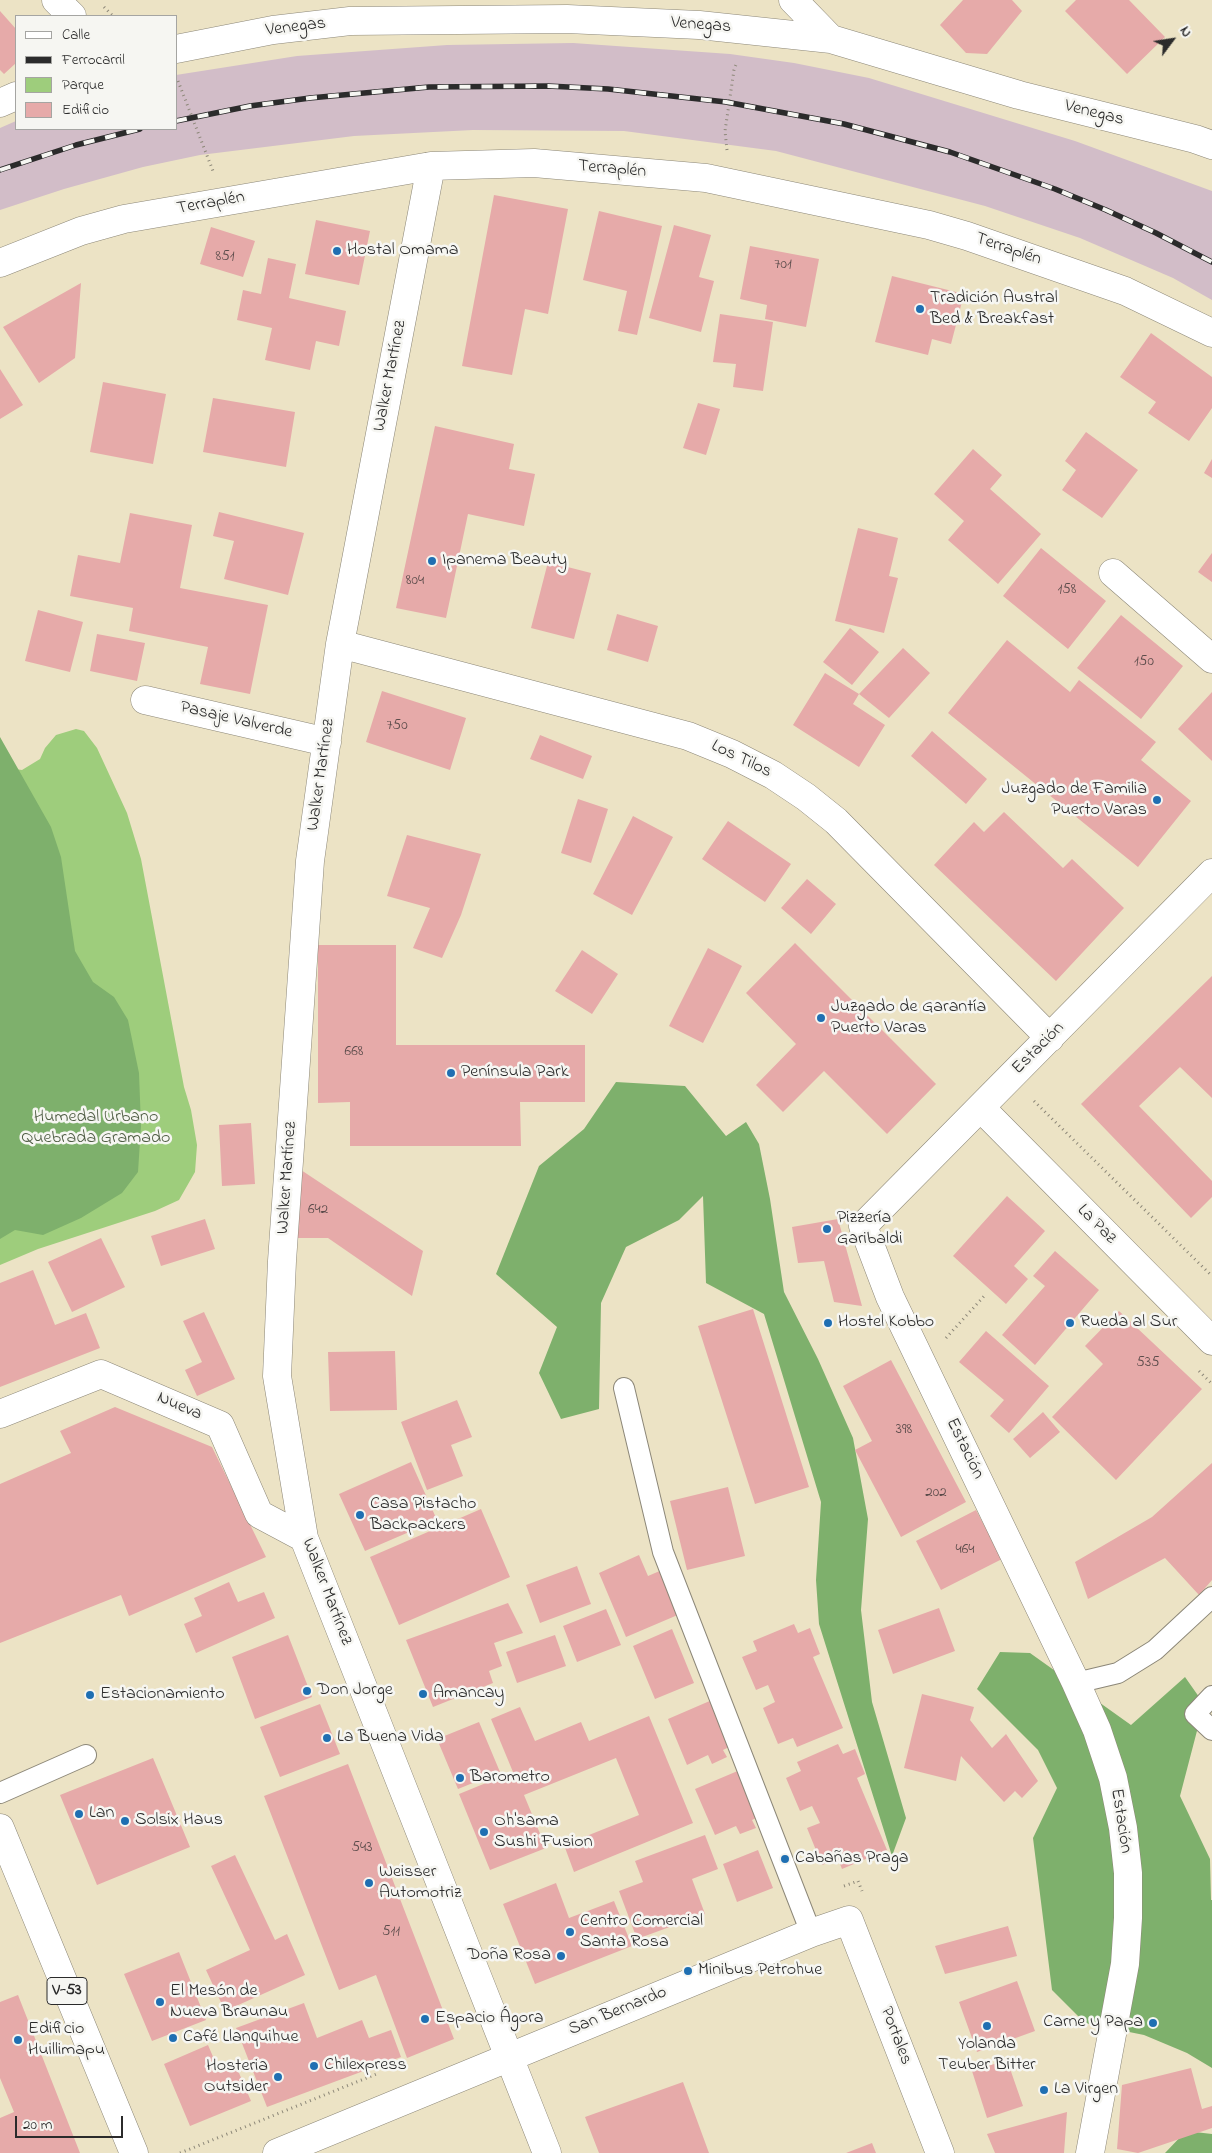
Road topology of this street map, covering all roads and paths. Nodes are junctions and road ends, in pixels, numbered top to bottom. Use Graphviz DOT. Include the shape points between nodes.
graph roads {
  1 [pos="56,0"];
  2 [pos="794,0"];
  3 [pos="71,15"];
  4 [pos="831,39"];
  5 [pos="178,49"];
  6 [pos="734,70"];
  7 [pos="178,81"];
  8 [pos="15,96"];
  9 [pos="0,103"];
  10 [pos="1206,135"];
  11 [pos="431,166"];
  12 [pos="729,183"];
  13 [pos="224,202"];
  14 [pos="0,263"];
  15 [pos="1212,333"];
  16 [pos="1113,573"];
  17 [pos="340,644"];
  18 [pos="1212,659"];
  19 [pos="145,700"];
  20 [pos="327,742"];
  21 [pos="1212,873"];
  22 [pos="1050,1038"];
  23 [pos="1034,1101"];
  24 [pos="981,1108"];
  25 [pos="1212,1276"];
  26 [pos="986,1294"];
  27 [pos="1212,1342"];
  28 [pos="922,1364"];
  29 [pos="624,1388"];
  30 [pos="0,1414"];
  31 [pos="304,1538"];
  32 [pos="1212,1597"];
  33 [pos="1076,1683"];
  34 [pos="1212,1696"];
  35 [pos="1212,1730"];
  36 [pos="86,1755"];
  37 [pos="0,1794"];
  38 [pos="0,1828"];
  39 [pos="849,1920"];
  40 [pos="811,1933"];
  41 [pos="510,2057"];
  42 [pos="134,2153"];
  43 [pos="277,2153"];
  44 [pos="547,2153"];
  45 [pos="940,2153"];
  46 [pos="1090,2153"];
  1 -- 3 [label="street"];
  2 -- 4 [label="street"];
  4 -- 5 [label="street, Venegas" via="699,25 567,19 456,19 350,22 273,30"];
  4 -- 10 [label="street, Venegas" via="1019,95"];
  6 -- 12 [label="path" via="726,130"];
  7 -- 13 [label="path"];
  8 -- 9 [label="street"];
  11 -- 12 [label="street, Terraplén" via="534,163 706,178"];
  11 -- 13 [label="street, Terraplén"];
  11 -- 17 [label="street, Walker Martínez"];
  12 -- 15 [label="street, Terraplén" via="967,236 1125,291"];
  13 -- 14 [label="street, Terraplén" via="124,219 81,231"];
  16 -- 18 [label="street"];
  17 -- 20 [label="street, Walker Martínez"];
  17 -- 22 [label="street, Los Tilos" via="688,736 773,775 836,821"];
  19 -- 20 [label="street, Pasaje Valverde"];
  20 -- 31 [label="street, Walker Martínez" via="310,860 282,1251 277,1376"];
  21 -- 22 [label="street, Estación"];
  22 -- 24 [label="street, Estación"];
  23 -- 25 [label="path"];
  24 -- 27 [label="street, La Paz"];
  24 -- 28 [label="street, Estación" via="863,1226 890,1297"];
  26 -- 28 [label="path"];
  28 -- 33 [label="street, Estación"];
  29 -- 40 [label="lane" via="663,1552"];
  30 -- 31 [label="street, Nueva" via="101,1374 220,1425 259,1514"];
  31 -- 41 [label="street, Walker Martínez"];
  32 -- 33 [label="lane" via="1155,1650 1133,1664 1118,1673"];
  33 -- 46 [label="street, Estación" via="1097,1730 1113,1778 1128,1873 1124,1964"];
  34 -- 35 [label="lane" via="1195,1714"];
  36 -- 37 [label="lane"];
  38 -- 42 [label="street, V-53"];
  39 -- 40 [label="street, San Bernardo"];
  39 -- 45 [label="street, Portales"];
  40 -- 41 [label="street, San Bernardo"];
  41 -- 43 [label="street, San Bernardo"];
  41 -- 44 [label="street, Walker Martínez"];
}
